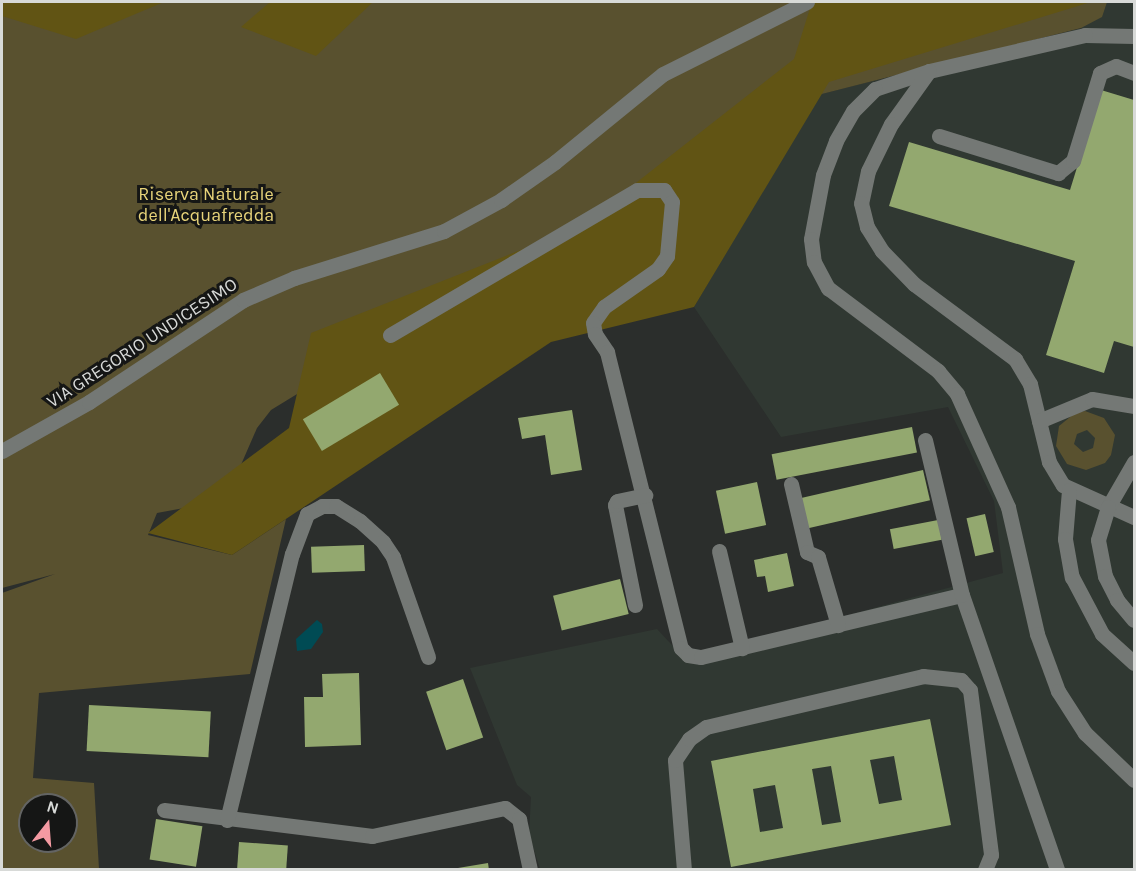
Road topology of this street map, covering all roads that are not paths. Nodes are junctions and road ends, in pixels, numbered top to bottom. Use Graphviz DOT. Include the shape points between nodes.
graph roads {
  1 [pos="807,2"];
  2 [pos="1134,36"];
  3 [pos="929,71"];
  4 [pos="1134,73"];
  5 [pos="939,136"];
  6 [pos="390,335"];
  7 [pos="1134,406"];
  8 [pos="1039,421"];
  9 [pos="925,440"];
  10 [pos="2,451"];
  11 [pos="1134,462"];
  12 [pos="791,484"];
  13 [pos="1069,490"];
  14 [pos="645,495"];
  15 [pos="1108,507"];
  16 [pos="1134,517"];
  17 [pos="719,551"];
  18 [pos="962,595"];
  19 [pos="635,606"];
  20 [pos="1134,620"];
  21 [pos="838,625"];
  22 [pos="742,648"];
  23 [pos="428,657"];
  24 [pos="1134,663"];
  25 [pos="1134,780"];
  26 [pos="164,810"];
  27 [pos="227,820"];
  28 [pos="530,870"];
  29 [pos="684,870"];
  30 [pos="985,870"];
  31 [pos="1057,870"];
  1 -- 10 [label="street, VIA GREGORIO UNDICESIMO" via="663,74 555,162 501,200 444,231 294,278 243,300 89,402"];
  2 -- 3 [label="street" via="1085,35"];
  3 -- 8 [label="street" via="876,152 862,187 862,213 892,264 1015,359 1030,384"];
  3 -- 25 [label="street" via="875,89 843,127 818,196 811,238 814,262 828,288 841,301 938,371 957,394 1008,507 1037,634 1058,691 1085,733"];
  4 -- 5 [label="street" via="1116,66 1100,73 1073,161 1058,173"];
  6 -- 14 [label="street" via="637,190 664,190 672,202 668,256 658,269 604,307 593,323 607,352"];
  7 -- 8 [label="street" via="1092,399"];
  8 -- 13 [label="street" via="1052,470"];
  9 -- 18 [label="street"];
  11 -- 15 [label="street"];
  12 -- 21 [label="street" via="807,552 818,557"];
  13 -- 15 [label="street"];
  13 -- 24 [label="street" via="1065,539 1072,577 1102,634"];
  14 -- 19 [label="street" via="617,501 615,505"];
  14 -- 22 [label="street" via="681,648 688,655 701,657"];
  15 -- 16 [label="street"];
  15 -- 20 [label="street" via="1098,540 1100,561 1117,600"];
  17 -- 22 [label="street"];
  18 -- 21 [label="street"];
  18 -- 31 [label="street"];
  21 -- 22 [label="street"];
  23 -- 27 [label="street" via="393,557 382,542 336,506 322,506 307,514 292,554"];
  26 -- 27 [label="street"];
  27 -- 28 [label="street" via="372,836 506,808 519,819"];
  29 -- 30 [label="street" via="675,760 689,739 706,727 923,676 962,680 970,690 991,855"];
}
